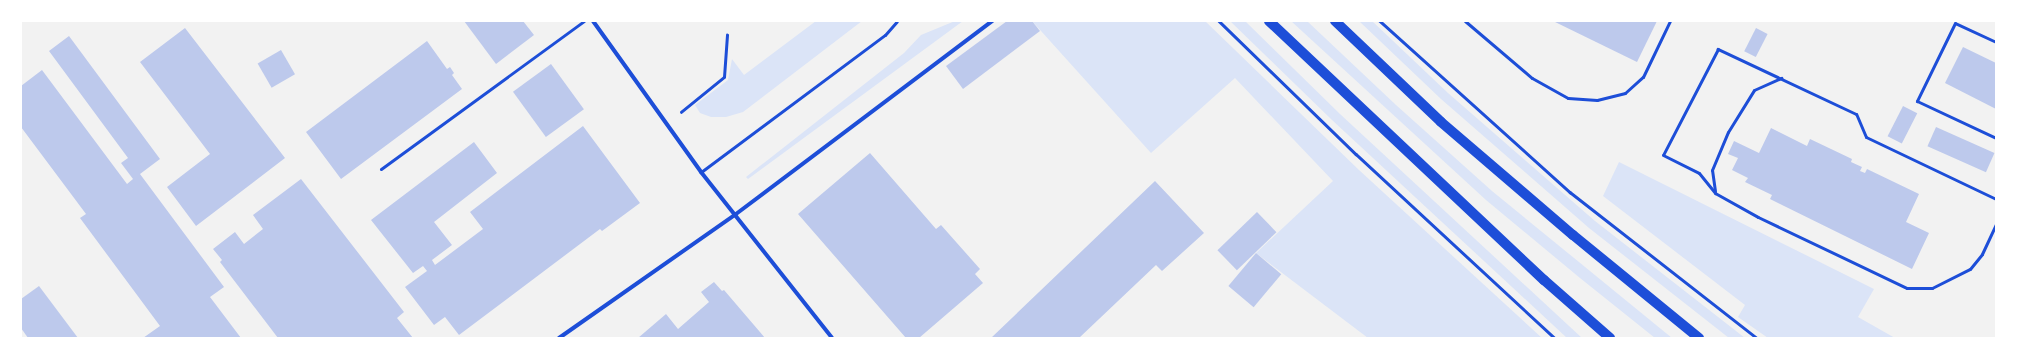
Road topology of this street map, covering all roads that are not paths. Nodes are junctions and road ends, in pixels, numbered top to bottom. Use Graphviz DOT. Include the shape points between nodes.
graph roads {
  1 [pos="584,21"];
  2 [pos="593,21"];
  3 [pos="897,21"];
  4 [pos="992,21"];
  5 [pos="1269,21"];
  6 [pos="1334,21"];
  7 [pos="1465,21"];
  8 [pos="1670,21"];
  9 [pos="1996,42"];
  10 [pos="1781,78"];
  11 [pos="1996,138"];
  12 [pos="381,169"];
  13 [pos="701,172"];
  14 [pos="1715,193"];
  15 [pos="1996,199"];
  16 [pos="736,214"];
  17 [pos="1996,224"];
  18 [pos="558,338"];
  19 [pos="832,338"];
  20 [pos="1610,338"];
  21 [pos="1699,338"];
  1 -- 12 [label="lane"];
  2 -- 13 [label="street"];
  3 -- 13 [label="lane" via="885,35"];
  4 -- 16 [label="street"];
  5 -- 20 [label="main road" via="1544,280"];
  6 -- 21 [label="main road" via="1441,122"];
  7 -- 8 [label="lane" via="1532,78 1568,98 1597,100 1625,93 1642,77"];
  9 -- 11 [label="lane" via="1955,23 1917,100"];
  10 -- 14 [label="lane" via="1754,90 1728,132 1712,170"];
  10 -- 14 [label="lane" via="1718,49 1663,155 1699,173"];
  10 -- 15 [label="lane" via="1856,114 1866,137"];
  13 -- 16 [label="street"];
  14 -- 17 [label="lane" via="1758,217 1907,288 1932,288 1970,269 1982,254"];
  16 -- 18 [label="street"];
  16 -- 19 [label="street"];
}
